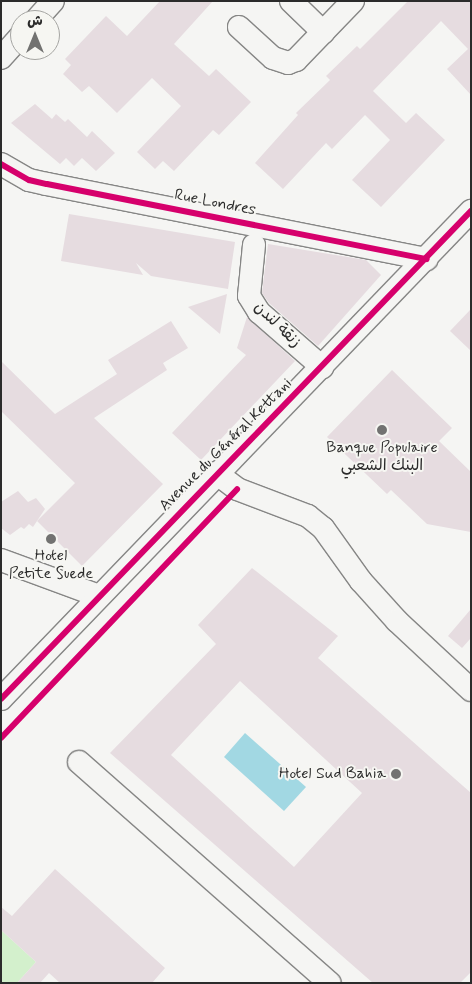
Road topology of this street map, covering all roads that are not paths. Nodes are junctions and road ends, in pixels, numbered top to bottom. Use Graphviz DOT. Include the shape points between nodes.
graph roads {
  1 [pos="291,1"];
  2 [pos="353,1"];
  3 [pos="239,27"];
  4 [pos="323,32"];
  5 [pos="10,48"];
  6 [pos="1,58"];
  7 [pos="1,164"];
  8 [pos="471,211"];
  9 [pos="254,245"];
  10 [pos="427,259"];
  11 [pos="322,367"];
  12 [pos="216,473"];
  13 [pos="1,560"];
  14 [pos="99,596"];
  15 [pos="471,690"];
  16 [pos="1,698"];
  17 [pos="79,762"];
  18 [pos="330,983"];
  1 -- 4 [label="street"];
  2 -- 4 [label="street"];
  3 -- 4 [label="street" via="273,58 288,63 296,60"];
  5 -- 6 [label="street"];
  7 -- 10 [label="street, Rue Londres" via="29,180"];
  8 -- 10 [label="street, Avenue du Général Kettani"];
  9 -- 11 [label="street, زنقة لندن" via="249,296 259,312"];
  10 -- 11 [label="street, Avenue du Général Kettani"];
  11 -- 12 [label="street, Avenue du Général Kettani"];
  12 -- 14 [label="street, Avenue du Général Kettani"];
  12 -- 15 [label="street" via="237,489 308,516 323,528 360,580 396,621"];
  13 -- 14 [label="street"];
  14 -- 16 [label="street, Avenue du Général Kettani"];
  17 -- 18 [label="street"];
}
